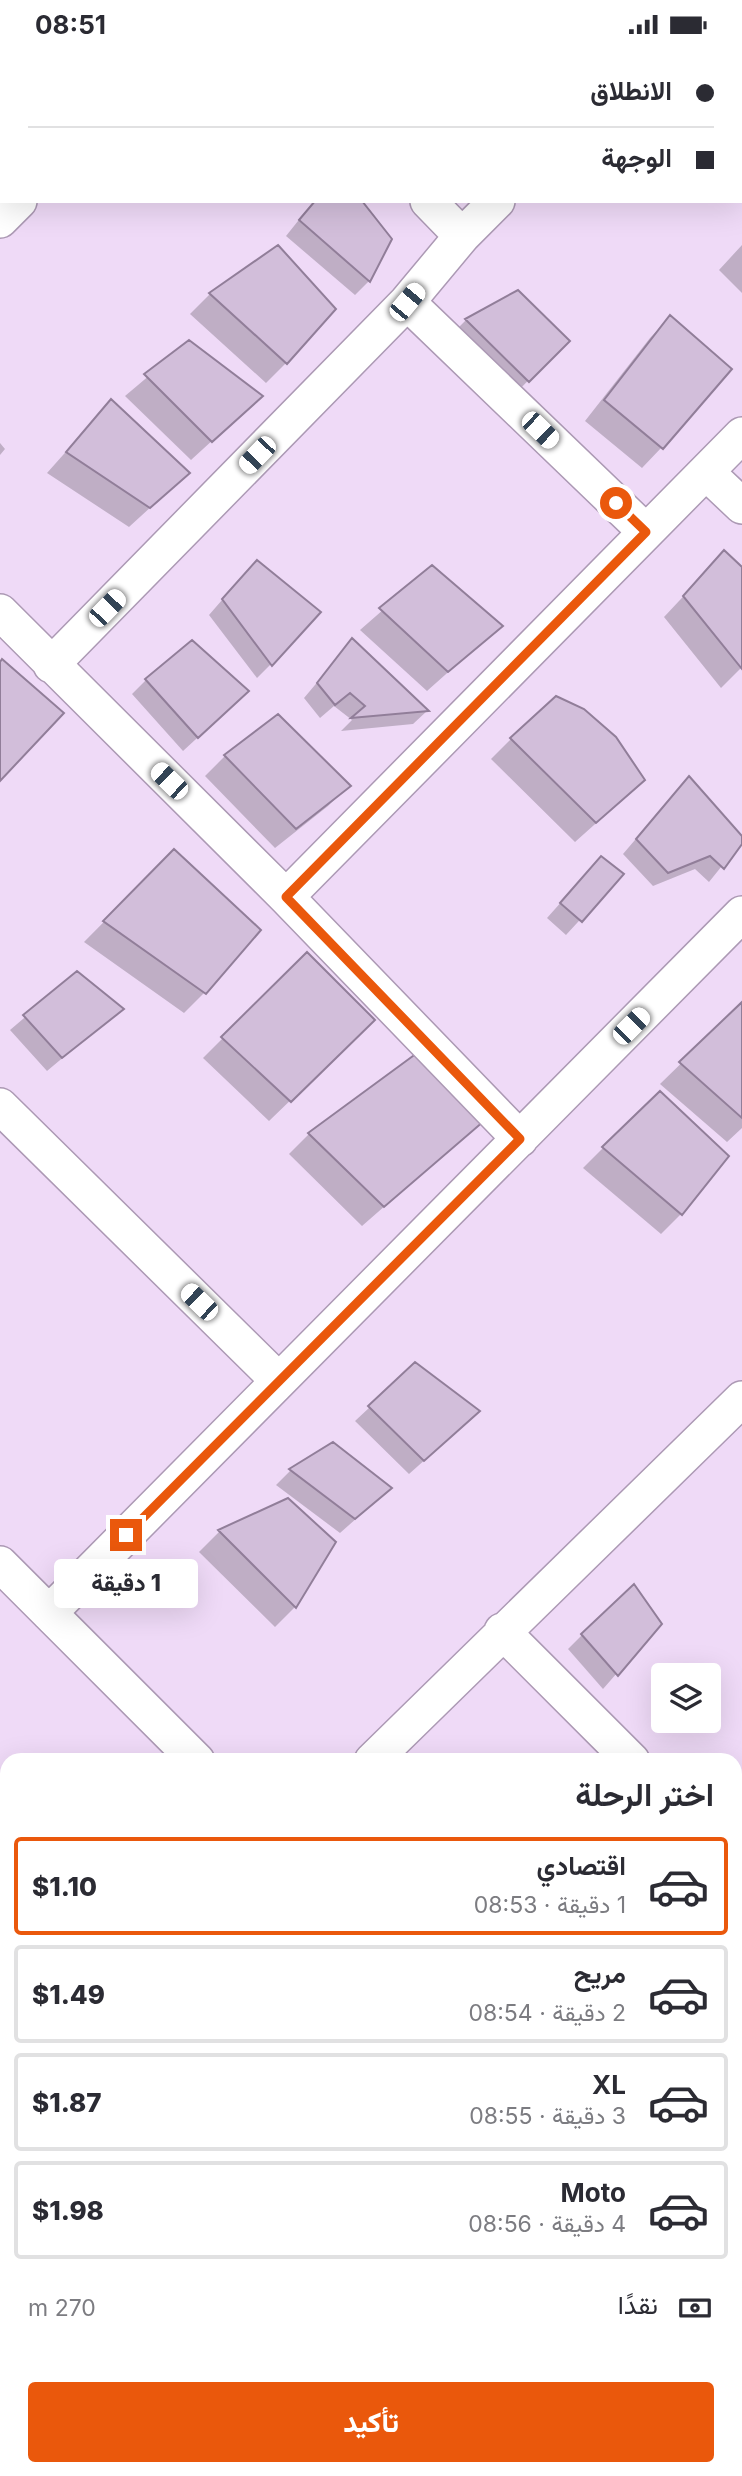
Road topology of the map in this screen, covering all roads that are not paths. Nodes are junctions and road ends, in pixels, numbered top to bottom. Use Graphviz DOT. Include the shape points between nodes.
graph roads {
  1 [pos="17,203"];
  2 [pos="430,203"];
  3 [pos="496,203"];
  4 [pos="0,220"];
  5 [pos="462,236"];
  6 [pos="407,302"];
  7 [pos="742,435"];
  8 [pos="705,473"];
  9 [pos="742,506"];
  10 [pos="646,532"];
  11 [pos="0,612"];
  12 [pos="51,665"];
  13 [pos="286,897"];
  14 [pos="742,914"];
  15 [pos="0,1106"];
  16 [pos="520,1139"];
  17 [pos="279,1381"];
  18 [pos="737,1414"];
  19 [pos="0,1564"];
  20 [pos="49,1613"];
  21 [pos="502,1631"];
  22 [pos="189,1753"];
  23 [pos="380,1753"];
  24 [pos="624,1753"];
  1 -- 4 [label="street"];
  2 -- 5 [label="street"];
  3 -- 5 [label="street"];
  5 -- 6 [label="street"];
  6 -- 10 [label="street"];
  6 -- 12 [label="street"];
  7 -- 8 [label="street"];
  8 -- 9 [label="street"];
  8 -- 10 [label="street"];
  10 -- 13 [label="street"];
  11 -- 12 [label="street"];
  12 -- 13 [label="street"];
  13 -- 16 [label="street"];
  14 -- 16 [label="street"];
  15 -- 17 [label="street"];
  16 -- 17 [label="street"];
  17 -- 20 [label="street"];
  18 -- 21 [label="street"];
  19 -- 20 [label="street"];
  20 -- 22 [label="street"];
  21 -- 23 [label="street"];
  21 -- 24 [label="street"];
}
